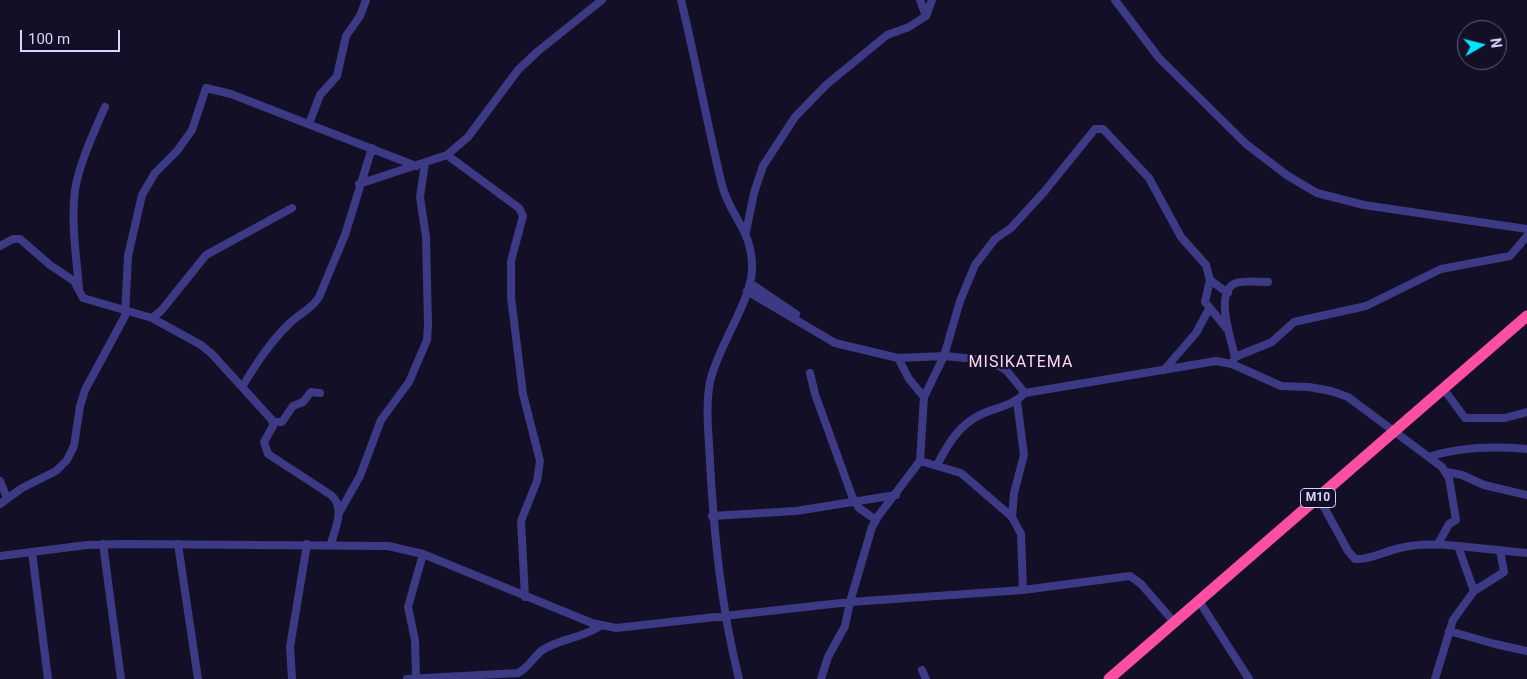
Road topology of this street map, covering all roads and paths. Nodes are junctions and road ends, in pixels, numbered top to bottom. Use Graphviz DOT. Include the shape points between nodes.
graph roads {
  1 [pos="366,0"];
  2 [pos="602,0"];
  3 [pos="681,0"];
  4 [pos="920,0"];
  5 [pos="932,0"];
  6 [pos="1115,0"];
  7 [pos="926,16"];
  8 [pos="105,107"];
  9 [pos="309,124"];
  10 [pos="372,148"];
  11 [pos="448,155"];
  12 [pos="425,163"];
  13 [pos="416,166"];
  14 [pos="359,184"];
  15 [pos="292,208"];
  16 [pos="1527,229"];
  17 [pos="746,232"];
  18 [pos="1527,236"];
  19 [pos="0,246"];
  20 [pos="1210,280"];
  21 [pos="1268,282"];
  22 [pos="750,283"];
  23 [pos="747,291"];
  24 [pos="1228,293"];
  25 [pos="80,296"];
  26 [pos="1209,309"];
  27 [pos="126,312"];
  28 [pos="1527,316"];
  29 [pos="152,318"];
  30 [pos="806,325"];
  31 [pos="1227,329"];
  32 [pos="944,356"];
  33 [pos="898,358"];
  34 [pos="1233,361"];
  35 [pos="1164,370"];
  36 [pos="810,373"];
  37 [pos="242,387"];
  38 [pos="1443,388"];
  39 [pos="320,393"];
  40 [pos="1025,393"];
  41 [pos="924,397"];
  42 [pos="1017,402"];
  43 [pos="1527,412"];
  44 [pos="272,422"];
  45 [pos="1393,432"];
  46 [pos="1527,449"];
  47 [pos="1428,457"];
  48 [pos="920,461"];
  49 [pos="937,465"];
  50 [pos="1447,472"];
  51 [pos="0,481"];
  52 [pos="896,495"];
  53 [pos="1527,495"];
  54 [pos="7,498"];
  55 [pos="1319,498"];
  56 [pos="856,503"];
  57 [pos="0,504"];
  58 [pos="339,514"];
  59 [pos="712,516"];
  60 [pos="1012,517"];
  61 [pos="876,520"];
  62 [pos="103,544"];
  63 [pos="178,544"];
  64 [pos="307,544"];
  65 [pos="331,544"];
  66 [pos="1438,544"];
  67 [pos="1458,546"];
  68 [pos="1500,550"];
  69 [pos="32,552"];
  70 [pos="1527,553"];
  71 [pos="423,554"];
  72 [pos="0,556"];
  73 [pos="1023,590"];
  74 [pos="1474,590"];
  75 [pos="525,597"];
  76 [pos="1199,601"];
  77 [pos="850,602"];
  78 [pos="726,615"];
  79 [pos="1174,622"];
  80 [pos="600,626"];
  81 [pos="1449,631"];
  82 [pos="1527,651"];
  83 [pos="922,670"];
  84 [pos="416,678"];
  85 [pos="48,679"];
  86 [pos="120,679"];
  87 [pos="198,679"];
  88 [pos="292,679"];
  89 [pos="407,679"];
  90 [pos="739,679"];
  91 [pos="821,679"];
  92 [pos="926,679"];
  93 [pos="1109,679"];
  94 [pos="1249,679"];
  95 [pos="1435,679"];
  1 -- 9 [label="street" via="360,16 346,36 338,76 320,95"];
  2 -- 11 [label="street" via="518,70 468,137"];
  3 -- 17 [label="street" via="723,187"];
  4 -- 7 [label="street"];
  5 -- 7 [label="street"];
  6 -- 16 [label="street" via="1160,58 1246,144 1316,193 1364,205"];
  7 -- 17 [label="street" via="887,35 826,85 795,116 763,166"];
  8 -- 25 [label="street" via="75,191"];
  9 -- 10 [label="street"];
  9 -- 27 [label="street" via="223,91 210,88 203,91 192,130 155,173 142,195 128,256"];
  10 -- 13 [label="street"];
  10 -- 14 [label="street"];
  11 -- 12 [label="street"];
  11 -- 75 [label="street" via="515,205 523,216 512,261 510,298 523,394 540,461 537,481 521,521"];
  12 -- 13 [label="street"];
  12 -- 58 [label="street" via="420,196 426,237 427,340 410,382 381,420 360,476"];
  13 -- 14 [label="street"];
  14 -- 37 [label="street" via="345,234 319,297 276,338"];
  15 -- 29 [label="street" via="206,255"];
  17 -- 22 [label="street" via="752,261"];
  18 -- 34 [label="street" via="1510,256 1441,269 1366,306 1294,322 1272,342"];
  19 -- 25 [label="street" via="20,239 74,281"];
  20 -- 24 [label="street"];
  20 -- 26 [label="street" via="1204,299"];
  20 -- 32 [label="street" via="1206,265 1181,237 1149,178 1103,129 1098,128 1087,137 1044,192 983,253 968,280"];
  21 -- 24 [label="street" via="1234,284"];
  22 -- 23 [label="street"];
  22 -- 30 [label="street" via="795,313"];
  23 -- 30 [label="street"];
  23 -- 59 [label="street" via="708,390"];
  24 -- 31 [label="street" via="1224,309"];
  25 -- 27 [label="street"];
  26 -- 31 [label="street"];
  26 -- 35 [label="street" via="1196,333"];
  27 -- 29 [label="street"];
  27 -- 54 [label="street" via="85,390 74,446 67,460 56,471"];
  28 -- 38 [label="highway, M10"];
  29 -- 37 [label="street" via="208,350"];
  30 -- 33 [label="street" via="835,343"];
  31 -- 34 [label="street"];
  32 -- 33 [label="street"];
  32 -- 40 [label="street" via="987,360 1006,370"];
  32 -- 41 [label="street"];
  33 -- 41 [label="street"];
  34 -- 35 [label="street"];
  34 -- 45 [label="street" via="1281,386 1310,387 1343,395"];
  35 -- 40 [label="street"];
  36 -- 56 [label="street" via="814,394"];
  37 -- 44 [label="street"];
  38 -- 43 [label="street" via="1465,418 1505,418"];
  38 -- 45 [label="highway, M10"];
  39 -- 44 [label="street" via="311,392 303,402 293,406 282,422"];
  40 -- 42 [label="street"];
  41 -- 48 [label="street"];
  42 -- 49 [label="street" via="976,417 950,440"];
  42 -- 60 [label="street" via="1024,455 1014,492"];
  44 -- 58 [label="street" via="264,442 268,454 331,495 338,504"];
  45 -- 47 [label="street"];
  45 -- 55 [label="highway, M10"];
  46 -- 47 [label="street" via="1448,450"];
  47 -- 50 [label="street"];
  48 -- 49 [label="street"];
  48 -- 52 [label="street"];
  49 -- 60 [label="street" via="961,473"];
  50 -- 53 [label="street"];
  50 -- 66 [label="street" via="1456,520 1449,524"];
  51 -- 54 [label="street"];
  52 -- 56 [label="street"];
  52 -- 61 [label="street"];
  54 -- 57 [label="street"];
  55 -- 66 [label="street" via="1355,559 1401,548"];
  55 -- 76 [label="highway, M10"];
  56 -- 59 [label="street" via="790,512"];
  56 -- 61 [label="street"];
  58 -- 65 [label="street"];
  59 -- 78 [label="street"];
  60 -- 73 [label="street" via="1021,534"];
  61 -- 77 [label="street"];
  62 -- 63 [label="street"];
  62 -- 69 [label="street"];
  62 -- 86 [label="street"];
  63 -- 64 [label="street"];
  63 -- 87 [label="street"];
  64 -- 65 [label="street"];
  64 -- 88 [label="street" via="291,640"];
  65 -- 71 [label="street" via="388,546"];
  66 -- 67 [label="street"];
  67 -- 68 [label="street"];
  67 -- 74 [label="street"];
  68 -- 70 [label="street"];
  68 -- 74 [label="street" via="1504,572"];
  69 -- 72 [label="street"];
  69 -- 85 [label="street"];
  71 -- 75 [label="street"];
  71 -- 84 [label="street" via="408,607"];
  73 -- 77 [label="street"];
  73 -- 79 [label="street" via="1130,576"];
  74 -- 81 [label="street"];
  75 -- 80 [label="street"];
  76 -- 79 [label="highway, M10"];
  76 -- 94 [label="street"];
  77 -- 78 [label="street"];
  77 -- 91 [label="street" via="845,626 828,657"];
  78 -- 80 [label="street" via="629,628"];
  78 -- 90 [label="street"];
  79 -- 93 [label="highway, M10"];
  80 -- 84 [label="street" via="588,634 545,648 520,672"];
  81 -- 82 [label="street"];
  81 -- 95 [label="street"];
  83 -- 92 [label="street"];
  84 -- 89 [label="street"];
}
